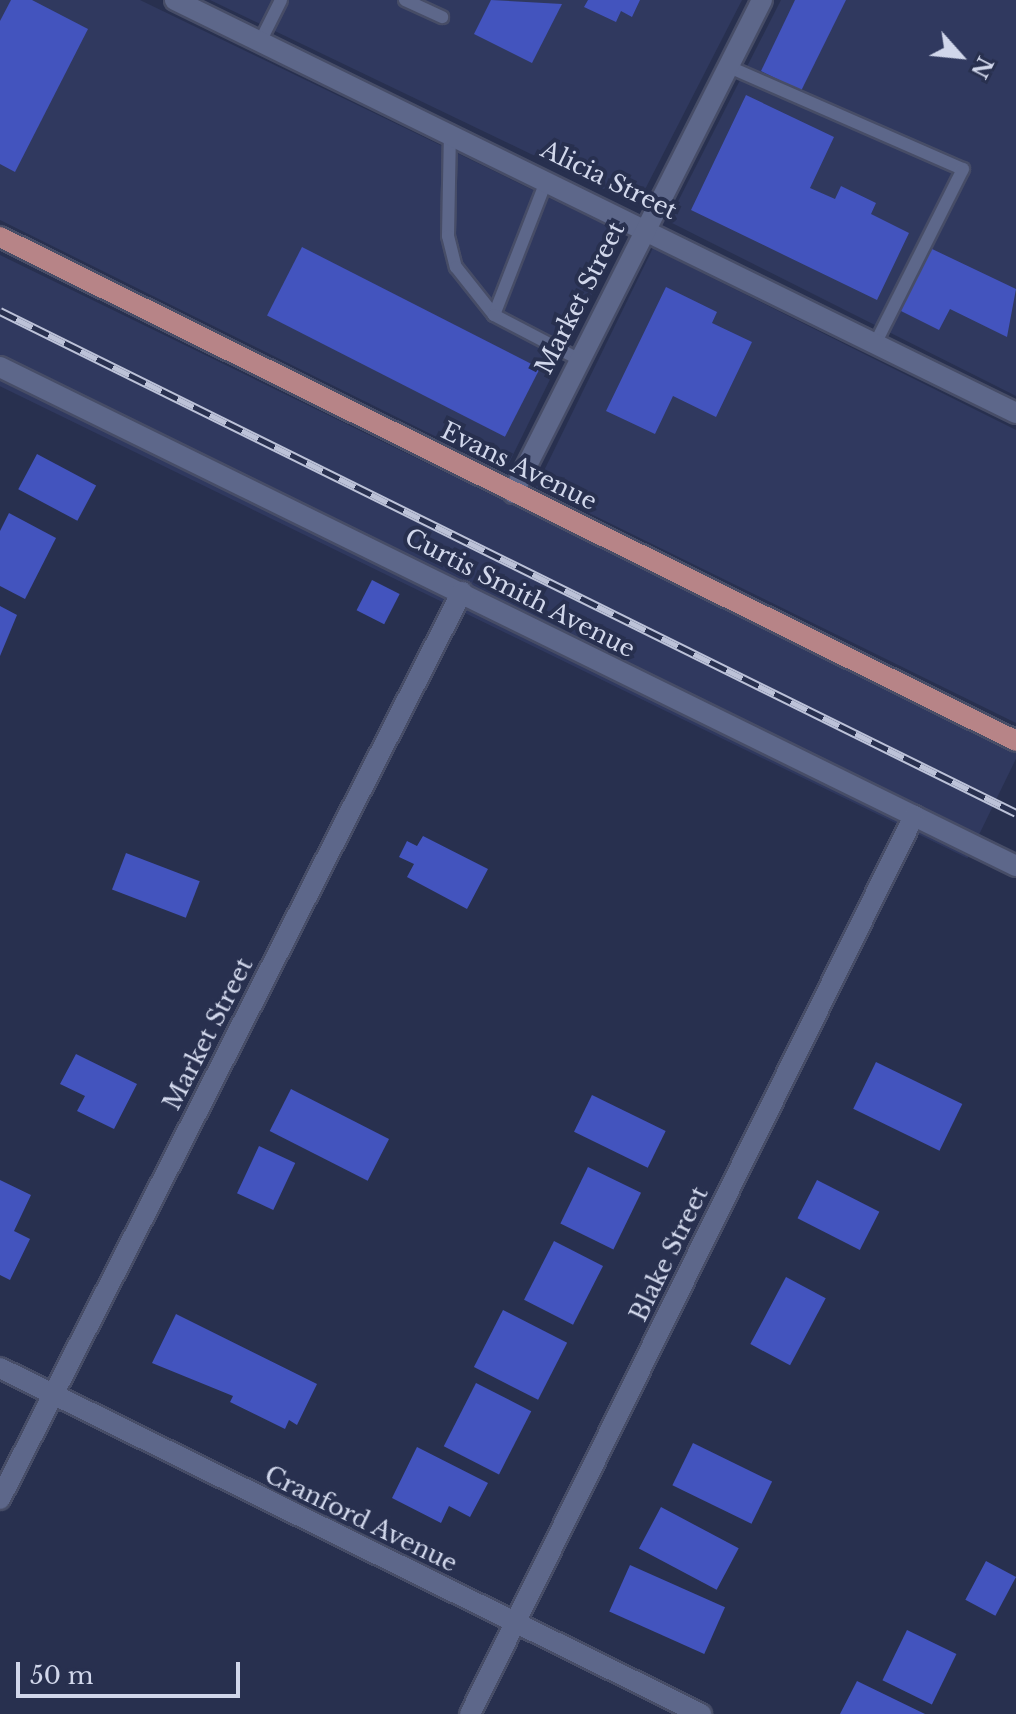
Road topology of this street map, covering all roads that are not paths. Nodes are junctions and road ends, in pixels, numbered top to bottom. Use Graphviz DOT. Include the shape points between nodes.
graph roads {
  1 [pos="175,0"];
  2 [pos="281,0"];
  3 [pos="405,0"];
  4 [pos="756,2"];
  5 [pos="442,17"];
  6 [pos="260,42"];
  7 [pos="729,67"];
  8 [pos="450,131"];
  9 [pos="547,178"];
  10 [pos="644,227"];
  11 [pos="0,237"];
  12 [pos="494,315"];
  13 [pos="875,344"];
  14 [pos="578,359"];
  15 [pos="0,367"];
  16 [pos="1016,413"];
  17 [pos="513,493"];
  18 [pos="462,592"];
  19 [pos="1016,741"];
  20 [pos="914,816"];
  21 [pos="1016,866"];
  22 [pos="0,1368"];
  23 [pos="52,1395"];
  24 [pos="0,1499"];
  25 [pos="516,1623"];
  26 [pos="470,1714"];
  27 [pos="701,1714"];
  1 -- 6 [label="street, Alicia Street"];
  2 -- 6 [label="lane"];
  3 -- 5 [label="lane"];
  4 -- 7 [label="street, Market Street"];
  6 -- 8 [label="street, Alicia Street"];
  7 -- 10 [label="street, Market Street"];
  7 -- 13 [label="lane" via="963,169"];
  8 -- 9 [label="street, Alicia Street"];
  8 -- 12 [label="lane" via="448,236 456,267"];
  9 -- 10 [label="street, Alicia Street"];
  9 -- 12 [label="lane"];
  10 -- 13 [label="street, Alicia Street"];
  10 -- 14 [label="street, Market Street"];
  11 -- 17 [label="main road, Evans Avenue"];
  12 -- 14 [label="lane"];
  13 -- 16 [label="street, Alicia Street"];
  14 -- 17 [label="street, Market Street"];
  15 -- 18 [label="street, Curtis Smith Avenue"];
  17 -- 19 [label="main road, Evans Avenue"];
  18 -- 20 [label="street, Curtis Smith Avenue"];
  18 -- 23 [label="street, Market Street"];
  20 -- 21 [label="street, Curtis Smith Avenue"];
  20 -- 25 [label="street, Blake Street"];
  22 -- 23 [label="street, Cranford Avenue"];
  23 -- 24 [label="street, Market Street"];
  23 -- 25 [label="street, Cranford Avenue"];
  25 -- 26 [label="street, Blake Street"];
  25 -- 27 [label="street, Cranford Avenue"];
}
